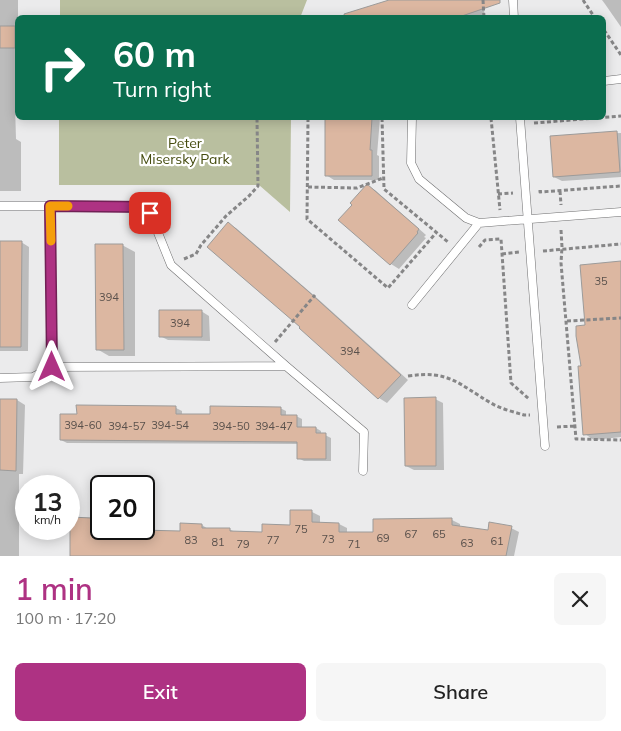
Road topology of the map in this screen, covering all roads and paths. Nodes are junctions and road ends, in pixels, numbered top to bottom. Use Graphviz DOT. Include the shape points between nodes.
graph roads {
  1 [pos="483,0"];
  2 [pos="513,0"];
  3 [pos="583,0"];
  4 [pos="484,15"];
  5 [pos="514,15"];
  6 [pos="593,15"];
  7 [pos="606,33"];
  8 [pos="621,55"];
  9 [pos="621,79"];
  10 [pos="606,80"];
  11 [pos="621,116"];
  12 [pos="606,117"];
  13 [pos="257,120"];
  14 [pos="308,120"];
  15 [pos="382,120"];
  16 [pos="412,120"];
  17 [pos="491,120"];
  18 [pos="520,120"];
  19 [pos="571,120"];
  20 [pos="534,123"];
  21 [pos="383,178"];
  22 [pos="621,186"];
  23 [pos="308,187"];
  24 [pos="560,191"];
  25 [pos="540,192"];
  26 [pos="516,193"];
  27 [pos="498,194"];
  28 [pos="0,206"];
  29 [pos="50,206"];
  30 [pos="561,208"];
  31 [pos="621,212"];
  32 [pos="500,213"];
  33 [pos="528,219"];
  34 [pos="480,223"];
  35 [pos="561,229"];
  36 [pos="436,233"];
  37 [pos="621,244"];
  38 [pos="457,249"];
  39 [pos="562,250"];
  40 [pos="543,251"];
  41 [pos="522,252"];
  42 [pos="502,254"];
  43 [pos="171,265"];
  44 [pos="315,295"];
  45 [pos="412,305"];
  46 [pos="621,318"];
  47 [pos="567,322"];
  48 [pos="268,350"];
  49 [pos="286,366"];
  50 [pos="52,367"];
  51 [pos="408,376"];
  52 [pos="0,378"];
  53 [pos="531,401"];
  54 [pos="531,408"];
  55 [pos="543,414"];
  56 [pos="532,415"];
  57 [pos="532,423"];
  58 [pos="574,426"];
  59 [pos="555,427"];
  60 [pos="621,440"];
  61 [pos="545,446"];
  62 [pos="363,471"];
  1 -- 4 [label="path"];
  2 -- 5 [label="lane"];
  3 -- 6 [label="path"];
  7 -- 8 [label="path"];
  9 -- 10 [label="lane"];
  11 -- 12 [label="path"];
  13 -- 43 [label="path" via="258,186 226,216 196,254"];
  14 -- 23 [label="path"];
  15 -- 21 [label="path"];
  16 -- 34 [label="lane" via="411,164 419,179 466,218"];
  17 -- 27 [label="path"];
  18 -- 33 [label="lane"];
  19 -- 20 [label="path"];
  21 -- 23 [label="path" via="357,188"];
  21 -- 36 [label="path" via="384,189"];
  22 -- 24 [label="path"];
  23 -- 36 [label="path" via="308,219 388,288"];
  24 -- 25 [label="path"];
  24 -- 30 [label="path"];
  26 -- 27 [label="path"];
  27 -- 32 [label="path"];
  28 -- 29 [label="lane"];
  29 -- 43 [label="lane" via="146,207"];
  29 -- 50 [label="lane"];
  31 -- 33 [label="lane"];
  33 -- 34 [label="lane"];
  33 -- 55 [label="lane"];
  34 -- 38 [label="lane"];
  35 -- 39 [label="path"];
  36 -- 38 [label="path"];
  37 -- 39 [label="path"];
  38 -- 42 [label="path" via="473,253 485,240 501,239"];
  38 -- 45 [label="lane"];
  39 -- 40 [label="path"];
  39 -- 47 [label="path"];
  41 -- 42 [label="path"];
  42 -- 53 [label="path" via="511,384"];
  43 -- 48 [label="lane"];
  44 -- 48 [label="path"];
  46 -- 47 [label="path"];
  47 -- 58 [label="path"];
  48 -- 49 [label="lane"];
  49 -- 50 [label="lane"];
  49 -- 62 [label="lane" via="364,432"];
  50 -- 52 [label="lane" via="33,377"];
  51 -- 56 [label="path" via="421,374 451,378 492,404"];
  54 -- 56 [label="path"];
  55 -- 56 [label="path"];
  55 -- 61 [label="lane"];
  56 -- 57 [label="path"];
  58 -- 59 [label="path"];
  58 -- 60 [label="path" via="576,439"];
}
